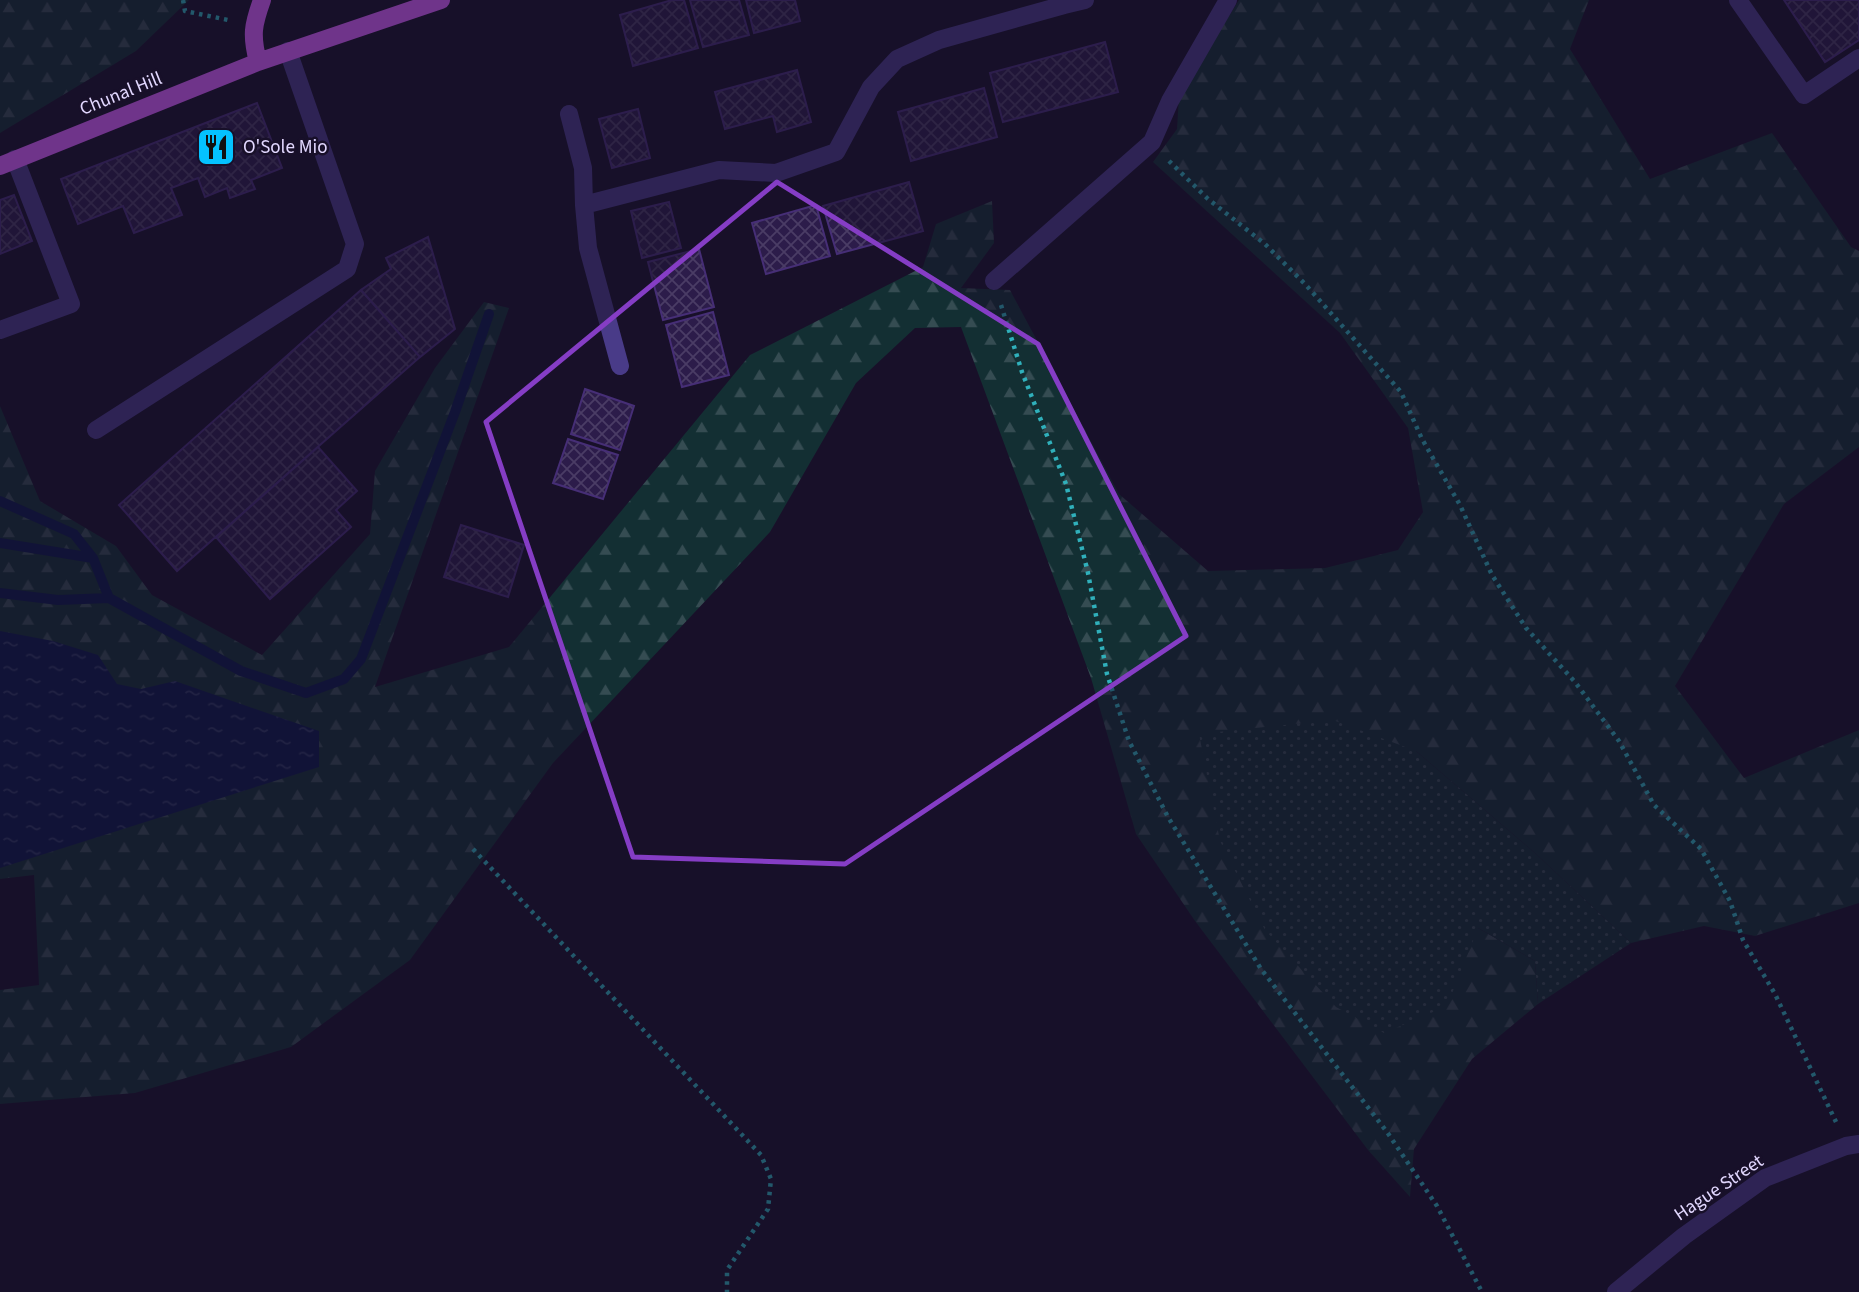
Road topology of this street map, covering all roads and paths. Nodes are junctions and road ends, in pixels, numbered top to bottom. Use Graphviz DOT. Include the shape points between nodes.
graph roads {
  1 [pos="183,0"];
  2 [pos="262,0"];
  3 [pos="442,0"];
  4 [pos="1085,0"];
  5 [pos="1228,0"];
  6 [pos="1738,0"];
  7 [pos="1063,3"];
  8 [pos="253,25"];
  9 [pos="288,51"];
  10 [pos="1859,58"];
  11 [pos="258,62"];
  12 [pos="569,114"];
  13 [pos="1152,142"];
  14 [pos="8,163"];
  15 [pos="584,205"];
  16 [pos="994,281"];
  17 [pos="0,330"];
  18 [pos="620,366"];
  19 [pos="96,430"];
  20 [pos="473,849"];
  21 [pos="1852,1145"];
  22 [pos="727,1292"];
  23 [pos="1482,1292"];
  24 [pos="1616,1292"];
  1 -- 8 [label="path" via="185,11"];
  2 -- 8 [label="main road"];
  3 -- 9 [label="main road, Chunal Hill"];
  4 -- 7 [label="street"];
  5 -- 13 [label="street"];
  6 -- 10 [label="street" via="1804,94"];
  7 -- 15 [label="street" via="939,40 897,59 871,87 836,152 776,173 719,170"];
  8 -- 11 [label="main road"];
  9 -- 11 [label="main road, Chunal Hill"];
  9 -- 19 [label="street" via="355,244 347,269"];
  11 -- 14 [label="main road, Chunal Hill"];
  12 -- 15 [label="street" via="583,168"];
  13 -- 16 [label="street"];
  13 -- 21 [label="path" via="1208,199 1297,276 1401,392 1492,575 1526,628 1575,682 1619,741 1654,805 1701,849 1730,901 1743,940"];
  14 -- 17 [label="street" via="71,304"];
  15 -- 18 [label="street" via="588,248"];
  16 -- 23 [label="path" via="1022,372 1066,484 1107,674 1129,741 1168,817 1261,968 1364,1101 1437,1206"];
  20 -- 22 [label="path" via="761,1155 771,1179 768,1209 727,1270"];
  21 -- 24 [label="street, Hague Street" via="1765,1178"];
}
